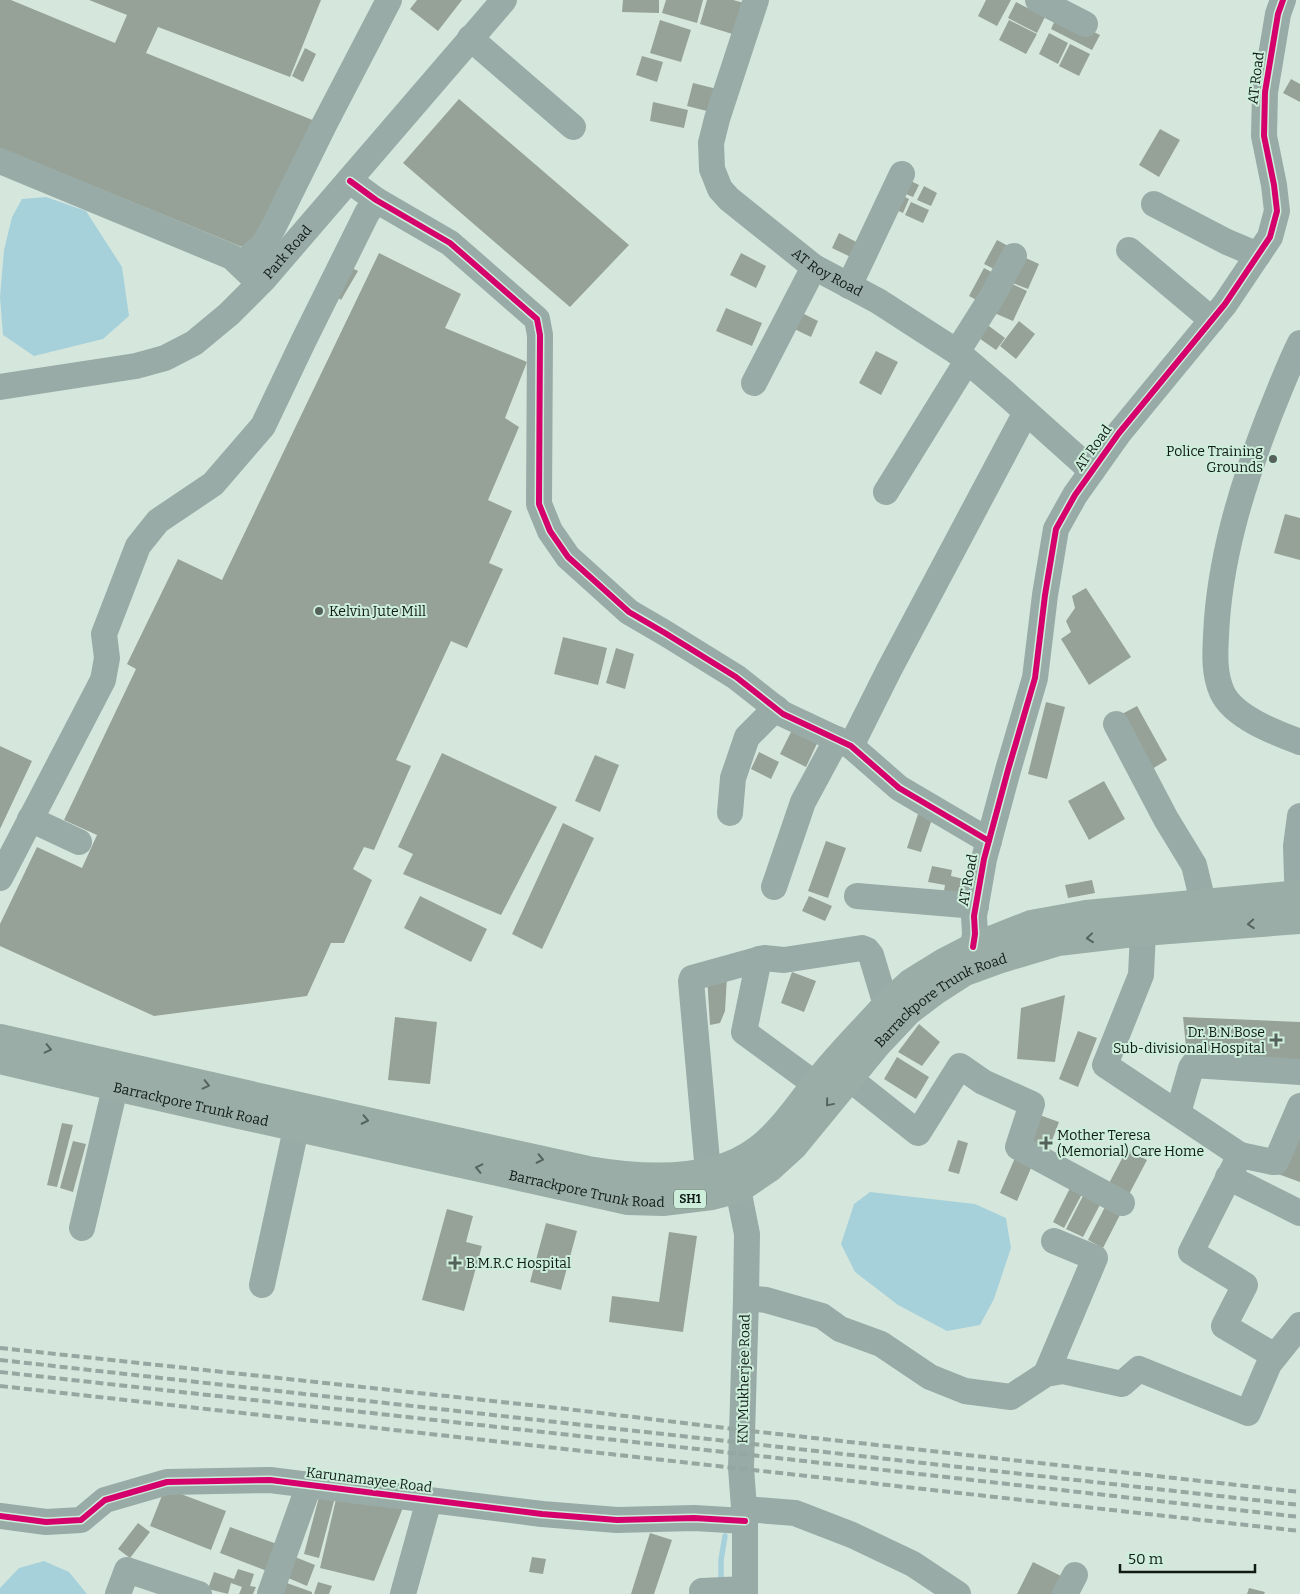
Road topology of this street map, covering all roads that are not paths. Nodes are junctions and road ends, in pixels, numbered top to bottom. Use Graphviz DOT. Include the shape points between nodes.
graph roads {
  1 [pos="389,0"];
  2 [pos="504,0"];
  3 [pos="1038,0"];
  4 [pos="1283,0"];
  5 [pos="751,1"];
  6 [pos="1085,24"];
  7 [pos="470,38"];
  8 [pos="574,127"];
  9 [pos="0,162"];
  10 [pos="902,174"];
  11 [pos="350,181"];
  12 [pos="376,200"];
  13 [pos="1154,204"];
  14 [pos="1129,250"];
  15 [pos="1258,255"];
  16 [pos="1014,256"];
  17 [pos="241,265"];
  18 [pos="814,267"];
  19 [pos="260,283"];
  20 [pos="849,286"];
  21 [pos="1212,320"];
  22 [pos="1300,343"];
  23 [pos="962,356"];
  24 [pos="754,383"];
  25 [pos="0,387"];
  26 [pos="1026,412"];
  27 [pos="1092,472"];
  28 [pos="886,492"];
  29 [pos="776,708"];
  30 [pos="1116,724"];
  31 [pos="1300,742"];
  32 [pos="844,743"];
  33 [pos="730,813"];
  34 [pos="1300,816"];
  35 [pos="30,819"];
  36 [pos="79,842"];
  37 [pos="989,842"];
  38 [pos="0,878"];
  39 [pos="774,887"];
  40 [pos="857,896"];
  41 [pos="1204,902"];
  42 [pos="1300,903"];
  43 [pos="976,906"];
  44 [pos="1143,932"];
  45 [pos="973,947"];
  46 [pos="759,960"];
  47 [pos="886,1006"];
  48 [pos="0,1038"];
  49 [pos="0,1060"];
  50 [pos="1300,1072"];
  51 [pos="850,1079"];
  52 [pos="815,1084"];
  53 [pos="115,1088"];
  54 [pos="1300,1106"];
  55 [pos="1178,1113"];
  56 [pos="296,1129"];
  57 [pos="1240,1155"];
  58 [pos="708,1172"];
  59 [pos="736,1177"];
  60 [pos="1228,1178"];
  61 [pos="1122,1203"];
  62 [pos="1300,1214"];
  63 [pos="82,1228"];
  64 [pos="1054,1240"];
  65 [pos="262,1285"];
  66 [pos="746,1298"];
  67 [pos="1290,1345"];
  68 [pos="1046,1374"];
  69 [pos="309,1484"];
  70 [pos="429,1500"];
  71 [pos="745,1515"];
  72 [pos="0,1516"];
  73 [pos="702,1590"];
  74 [pos="745,1592"];
  75 [pos="955,1593"];
  76 [pos="118,1594"];
  77 [pos="199,1594"];
  78 [pos="270,1594"];
  79 [pos="403,1594"];
  1 -- 17 [label="street" via="264,244"];
  2 -- 7 [label="street, Park Road"];
  3 -- 6 [label="street"];
  4 -- 15 [label="street, AT Road" via="1265,92 1264,136 1277,211 1270,237"];
  5 -- 18 [label="street, AT Roy Road" via="711,143 712,169 720,189 729,199"];
  7 -- 8 [label="street"];
  7 -- 11 [label="street, Park Road"];
  9 -- 17 [label="street" via="232,257"];
  10 -- 20 [label="street"];
  11 -- 12 [label="street"];
  11 -- 19 [label="street, Park Road"];
  12 -- 29 [label="street" via="450,243 537,319 540,335 539,504 550,530 568,557 628,612 736,677"];
  12 -- 35 [label="street" via="264,426 213,484 158,521 138,546 104,634 107,658 103,680"];
  13 -- 15 [label="street"];
  14 -- 21 [label="street"];
  15 -- 21 [label="street, AT Road"];
  16 -- 23 [label="street"];
  17 -- 19 [label="street"];
  18 -- 20 [label="street, AT Roy Road"];
  18 -- 24 [label="street"];
  19 -- 25 [label="street, Park Road" via="194,343 165,358 136,366"];
  20 -- 23 [label="street, AT Roy Road"];
  21 -- 27 [label="street, AT Road" via="1119,433"];
  22 -- 31 [label="street" via="1255,452 1233,526 1219,594 1215,662 1222,692 1230,704 1261,725"];
  23 -- 26 [label="street, AT Roy Road"];
  23 -- 28 [label="street"];
  26 -- 27 [label="street, AT Roy Road"];
  26 -- 32 [label="street" via="889,670"];
  27 -- 37 [label="street, AT Road" via="1056,529 1035,678"];
  29 -- 32 [label="street"];
  29 -- 33 [label="street" via="747,737 733,778"];
  30 -- 41 [label="street" via="1166,819 1194,864"];
  32 -- 37 [label="street" via="899,788"];
  32 -- 39 [label="street" via="803,802"];
  34 -- 42 [label="street" via="1296,846"];
  35 -- 36 [label="street"];
  35 -- 38 [label="street"];
  37 -- 43 [label="street, AT Road"];
  40 -- 43 [label="street"];
  41 -- 42 [label="main road, Barrackpore Trunk Road / SH1"];
  41 -- 45 [label="main road, Barrackpore Trunk Road / SH1" via="1036,922"];
  42 -- 44 [label="main road, Barrackpore Trunk Road / SH1, one-way"];
  43 -- 45 [label="street, AT Road"];
  44 -- 51 [label="main road, Barrackpore Trunk Road / SH1, one-way" via="1058,942 965,972 909,1011"];
  44 -- 55 [label="street" via="1141,975 1105,1065"];
  45 -- 47 [label="main road, Barrackpore Trunk Road / SH1" via="910,983"];
  46 -- 47 [label="street" via="784,960 862,948 871,955"];
  46 -- 52 [label="street" via="744,1032"];
  46 -- 58 [label="street" via="692,978 691,981"];
  47 -- 52 [label="main road, Barrackpore Trunk Road / SH1"];
  48 -- 58 [label="main road, Barrackpore Trunk Road / SH1, one-way" via="588,1170 620,1175 668,1176"];
  49 -- 53 [label="main road, Barrackpore Trunk Road / SH1"];
  50 -- 55 [label="street" via="1193,1065"];
  51 -- 59 [label="main road, Barrackpore Trunk Road / SH1, one-way" via="793,1147 770,1168"];
  51 -- 61 [label="street" via="918,1133 960,1066 983,1082 1032,1104 1018,1147"];
  52 -- 59 [label="main road, Barrackpore Trunk Road / SH1" via="794,1113 756,1150"];
  53 -- 56 [label="main road, Barrackpore Trunk Road / SH1"];
  53 -- 63 [label="street"];
  54 -- 57 [label="street" via="1276,1162"];
  55 -- 57 [label="street"];
  59 -- 56 [label="main road, Barrackpore Trunk Road / SH1, one-way" via="712,1196 663,1202 628,1201"];
  56 -- 65 [label="street"];
  57 -- 60 [label="street"];
  58 -- 59 [label="main road, Barrackpore Trunk Road / SH1"];
  59 -- 66 [label="street, KN Mukherjee Road" via="747,1234"];
  60 -- 62 [label="street"];
  60 -- 67 [label="street" via="1191,1252 1245,1285 1224,1326"];
  64 -- 68 [label="street" via="1095,1258"];
  66 -- 68 [label="street" via="766,1300 822,1316 840,1329 881,1344 930,1377 965,1390 1011,1397"];
  66 -- 71 [label="street, KN Mukherjee Road" via="741,1468"];
  67 -- 68 [label="street" via="1269,1364 1248,1413 1139,1369 1122,1384 1063,1371"];
  69 -- 70 [label="street, Karunamayee Road"];
  69 -- 72 [label="street, Karunamayee Road" via="270,1480 167,1482 105,1500 81,1520 46,1522"];
  69 -- 78 [label="street"];
  70 -- 71 [label="street, Karunamayee Road" via="608,1519"];
  70 -- 79 [label="street"];
  71 -- 74 [label="street, KN Mukherjee Road"];
  71 -- 75 [label="street, Karunamayee Road" via="795,1513 913,1564"];
  73 -- 74 [label="street"];
  76 -- 77 [label="street" via="127,1570"];
}
